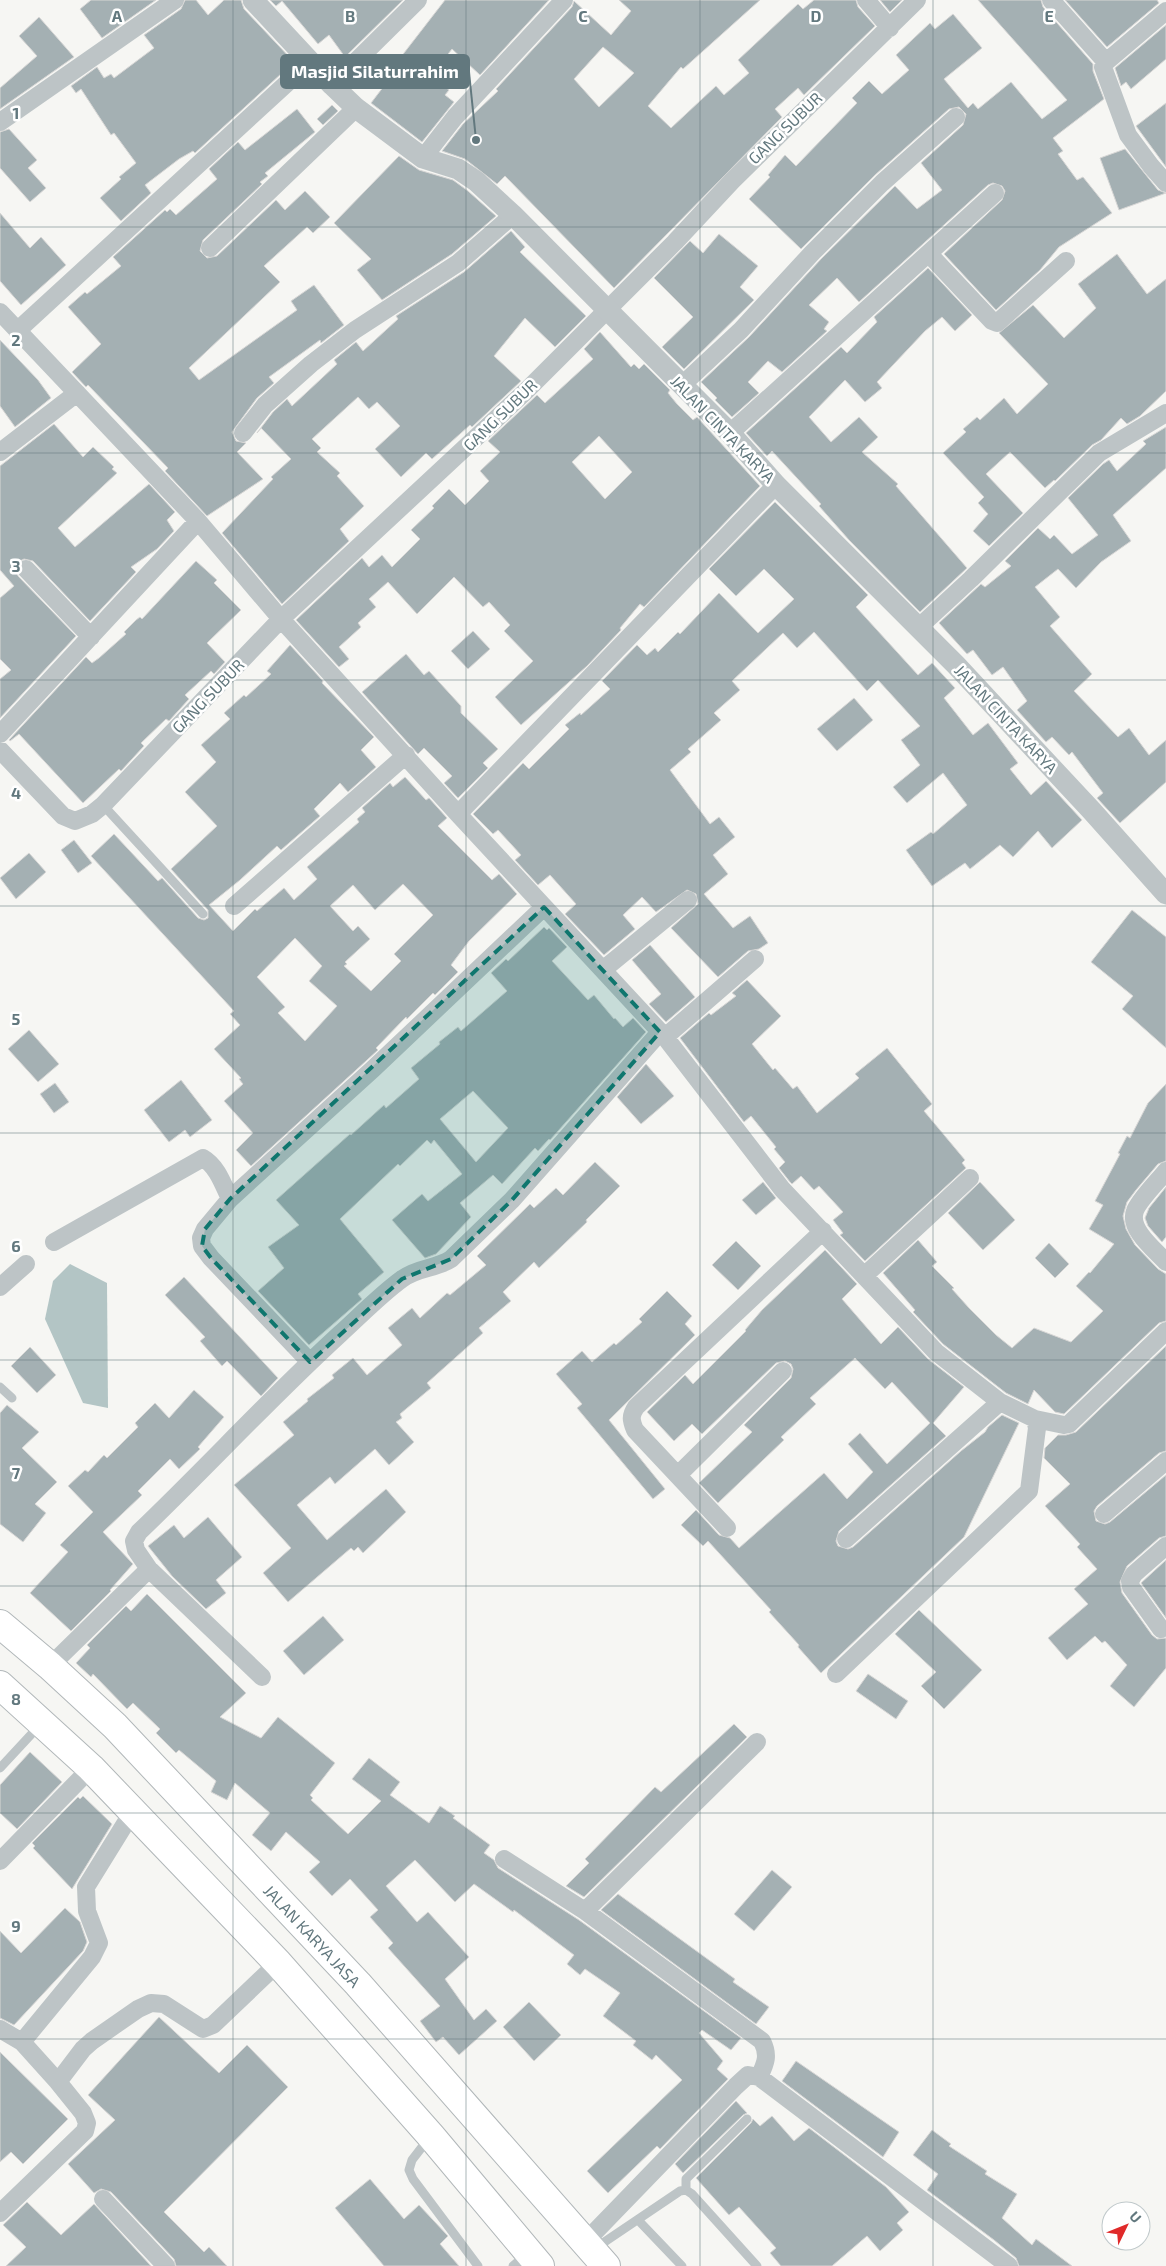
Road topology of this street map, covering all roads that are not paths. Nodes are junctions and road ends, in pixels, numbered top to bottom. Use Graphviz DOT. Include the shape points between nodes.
graph roads {
  1 [pos="175,0"];
  2 [pos="253,0"];
  3 [pos="418,0"];
  4 [pos="564,0"];
  5 [pos="866,0"];
  6 [pos="917,0"];
  7 [pos="1051,0"];
  8 [pos="1166,11"];
  9 [pos="890,28"];
  10 [pos="311,61"];
  11 [pos="1106,62"];
  12 [pos="332,85"];
  13 [pos="356,108"];
  14 [pos="956,117"];
  15 [pos="0,122"];
  16 [pos="423,158"];
  17 [pos="1166,183"];
  18 [pos="995,193"];
  19 [pos="513,215"];
  20 [pos="210,248"];
  21 [pos="929,254"];
  22 [pos="1066,261"];
  23 [pos="607,308"];
  24 [pos="0,312"];
  25 [pos="17,331"];
  26 [pos="682,385"];
  27 [pos="77,392"];
  28 [pos="1166,413"];
  29 [pos="244,433"];
  30 [pos="730,433"];
  31 [pos="0,452"];
  32 [pos="776,485"];
  33 [pos="198,521"];
  34 [pos="26,569"];
  35 [pos="281,619"];
  36 [pos="918,628"];
  37 [pos="91,637"];
  38 [pos="0,734"];
  39 [pos="0,750"];
  40 [pos="406,755"];
  41 [pos="103,805"];
  42 [pos="458,814"];
  43 [pos="1166,894"];
  44 [pos="688,900"];
  45 [pos="234,906"];
  46 [pos="544,907"];
  47 [pos="202,914"];
  48 [pos="755,959"];
  49 [pos="604,969"];
  50 [pos="663,1035"];
  51 [pos="1166,1171"];
  52 [pos="970,1178"];
  53 [pos="230,1199"];
  54 [pos="822,1232"];
  55 [pos="54,1242"];
  56 [pos="1166,1262"];
  57 [pos="26,1264"];
  58 [pos="865,1275"];
  59 [pos="0,1287"];
  60 [pos="1166,1331"];
  61 [pos="310,1362"];
  62 [pos="783,1371"];
  63 [pos="0,1387"];
  64 [pos="12,1398"];
  65 [pos="1000,1402"];
  66 [pos="1035,1419"];
  67 [pos="1166,1461"];
  68 [pos="678,1475"];
  69 [pos="1104,1514"];
  70 [pos="727,1528"];
  71 [pos="846,1539"];
  72 [pos="1166,1546"];
  73 [pos="149,1569"];
  74 [pos="0,1624"];
  75 [pos="1161,1629"];
  76 [pos="50,1666"];
  77 [pos="836,1674"];
  78 [pos="262,1677"];
  79 [pos="0,1685"];
  80 [pos="42,1724"];
  81 [pos="757,1742"];
  82 [pos="0,1768"];
  83 [pos="91,1768"];
  84 [pos="133,1811"];
  85 [pos="504,1858"];
  86 [pos="0,1862"];
  87 [pos="585,1911"];
  88 [pos="278,1963"];
  89 [pos="0,2029"];
  90 [pos="22,2042"];
  91 [pos="759,2077"];
  92 [pos="58,2082"];
  93 [pos="747,2119"];
  94 [pos="431,2136"];
  95 [pos="686,2190"];
  96 [pos="103,2199"];
  97 [pos="0,2213"];
  98 [pos="638,2220"];
  99 [pos="594,2253"];
  100 [pos="527,2262"];
  101 [pos="752,2264"];
  102 [pos="166,2266"];
  103 [pos="478,2266"];
  104 [pos="682,2266"];
  105 [pos="1008,2266"];
  1 -- 15 [label="street"];
  2 -- 10 [label="street, JALAN CINTA KARYA"];
  3 -- 12 [label="street"];
  4 -- 16 [label="street" via="455,117"];
  5 -- 9 [label="street"];
  6 -- 9 [label="street, GANG SUBUR"];
  7 -- 11 [label="street"];
  8 -- 11 [label="street"];
  9 -- 23 [label="street, GANG SUBUR"];
  10 -- 12 [label="street, JALAN CINTA KARYA"];
  10 -- 25 [label="street"];
  11 -- 17 [label="street" via="1103,69 1128,135"];
  12 -- 13 [label="street, JALAN CINTA KARYA"];
  13 -- 16 [label="street, JALAN CINTA KARYA"];
  13 -- 20 [label="street"];
  14 -- 26 [label="street" via="882,183 741,330"];
  16 -- 19 [label="street, JALAN CINTA KARYA" via="458,169"];
  18 -- 21 [label="street"];
  19 -- 23 [label="street, JALAN CINTA KARYA"];
  19 -- 29 [label="street" via="458,263 355,330 311,364 265,406"];
  21 -- 22 [label="street" via="997,323"];
  21 -- 30 [label="street"];
  23 -- 26 [label="street, JALAN CINTA KARYA"];
  23 -- 35 [label="street, GANG SUBUR" via="520,398"];
  24 -- 25 [label="street"];
  25 -- 27 [label="street"];
  26 -- 30 [label="street, JALAN CINTA KARYA"];
  27 -- 31 [label="street"];
  27 -- 33 [label="street"];
  28 -- 36 [label="street" via="1099,453"];
  30 -- 32 [label="street, JALAN CINTA KARYA"];
  32 -- 36 [label="street, JALAN CINTA KARYA"];
  32 -- 42 [label="street"];
  33 -- 35 [label="street"];
  33 -- 37 [label="street"];
  34 -- 37 [label="street"];
  35 -- 40 [label="street"];
  35 -- 41 [label="street, GANG SUBUR"];
  36 -- 43 [label="street, JALAN CINTA KARYA" via="1092,810"];
  37 -- 38 [label="street"];
  39 -- 41 [label="street, GANG SUBUR" via="63,816 75,821"];
  40 -- 42 [label="street"];
  40 -- 45 [label="street"];
  41 -- 47 [label="lane"];
  42 -- 46 [label="street"];
  44 -- 49 [label="street"];
  46 -- 49 [label="street"];
  46 -- 53 [label="street" via="373,1070"];
  48 -- 50 [label="street"];
  49 -- 50 [label="street"];
  50 -- 54 [label="street" via="782,1189"];
  50 -- 61 [label="street" via="512,1200 451,1259 402,1279"];
  51 -- 56 [label="street" via="1135,1211 1134,1221 1138,1231"];
  52 -- 58 [label="street"];
  53 -- 55 [label="street" via="220,1177 203,1158"];
  53 -- 61 [label="street" via="205,1229 202,1246"];
  54 -- 58 [label="street"];
  54 -- 68 [label="street" via="636,1407 631,1422 635,1430"];
  57 -- 59 [label="street"];
  58 -- 65 [label="street" via="936,1352"];
  60 -- 66 [label="street" via="1069,1424 1064,1426"];
  61 -- 73 [label="street" via="139,1532 134,1541 136,1550"];
  62 -- 68 [label="street"];
  63 -- 64 [label="lane"];
  65 -- 66 [label="street"];
  65 -- 71 [label="street"];
  66 -- 77 [label="street" via="1037,1428 1029,1490"];
  67 -- 69 [label="street"];
  68 -- 70 [label="street"];
  72 -- 75 [label="street" via="1130,1581"];
  73 -- 76 [label="street"];
  73 -- 78 [label="street"];
  74 -- 76 [label="highway, JALAN KARYA JASA"];
  76 -- 99 [label="highway, JALAN KARYA JASA" via="115,1726 358,1984"];
  79 -- 80 [label="highway"];
  80 -- 82 [label="lane"];
  80 -- 83 [label="highway"];
  81 -- 87 [label="street"];
  83 -- 84 [label="highway"];
  83 -- 86 [label="street"];
  84 -- 88 [label="highway"];
  84 -- 90 [label="street" via="86,1887 87,1912 99,1943 92,1957"];
  85 -- 87 [label="street"];
  87 -- 91 [label="street" via="762,2041 767,2060"];
  88 -- 92 [label="street" via="213,2025 203,2029 164,2004 151,2003 138,2010 83,2049"];
  88 -- 94 [label="highway"];
  89 -- 90 [label="street"];
  90 -- 92 [label="street"];
  91 -- 99 [label="street" via="748,2075 736,2086"];
  91 -- 105 [label="street"];
  92 -- 97 [label="street" via="82,2113 87,2123 85,2131"];
  93 -- 95 [label="lane" via="686,2180"];
  94 -- 100 [label="highway"];
  94 -- 103 [label="lane" via="408,2170"];
  95 -- 98 [label="lane" via="680,2190"];
  95 -- 101 [label="lane"];
  96 -- 102 [label="street"];
  98 -- 99 [label="lane"];
  98 -- 104 [label="lane"];
}
